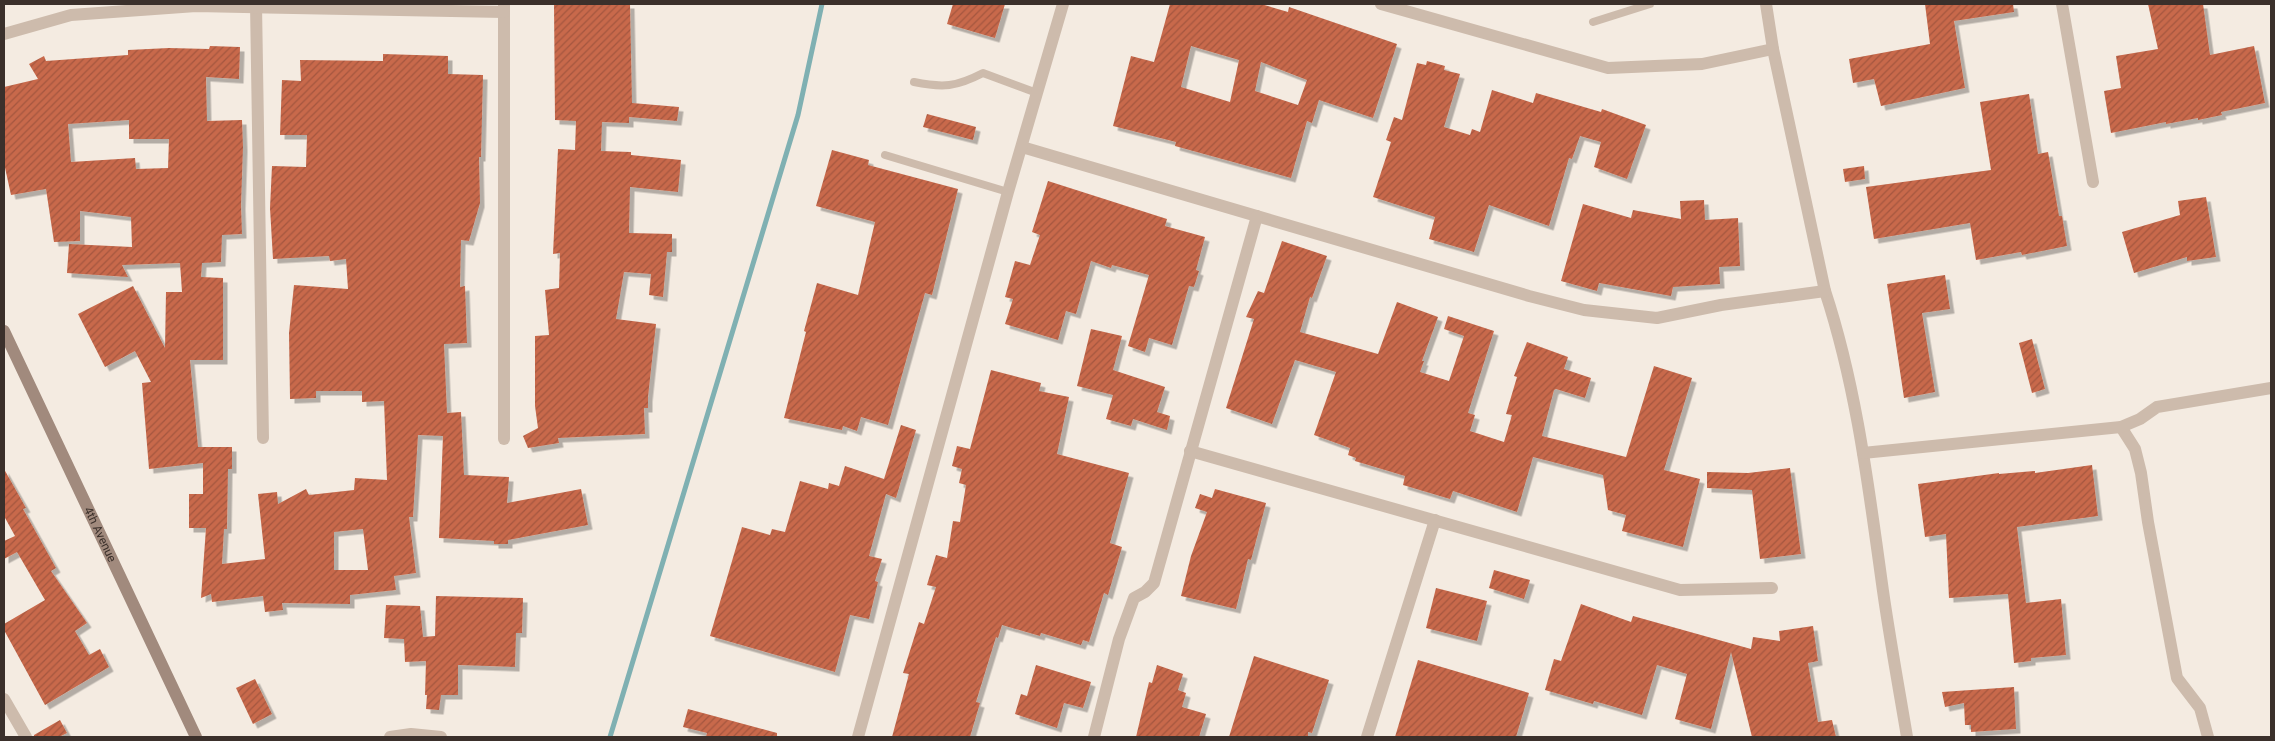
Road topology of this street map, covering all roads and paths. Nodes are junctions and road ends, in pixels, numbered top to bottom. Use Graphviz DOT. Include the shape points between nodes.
graph roads {
  1 [pos="1063,4"];
  2 [pos="1381,4"];
  3 [pos="1650,4"];
  4 [pos="1766,4"];
  5 [pos="2062,4"];
  6 [pos="196,5"];
  7 [pos="256,6"];
  8 [pos="504,8"];
  9 [pos="1593,22"];
  10 [pos="4,34"];
  11 [pos="1772,49"];
  12 [pos="914,82"];
  13 [pos="1037,93"];
  14 [pos="1022,147"];
  15 [pos="885,155"];
  16 [pos="2092,182"];
  17 [pos="1008,192"];
  18 [pos="1257,216"];
  19 [pos="1825,291"];
  20 [pos="4,331"];
  21 [pos="2271,388"];
  22 [pos="2121,427"];
  23 [pos="263,438"];
  24 [pos="504,439"];
  25 [pos="1190,451"];
  26 [pos="1863,453"];
  27 [pos="1435,520"];
  28 [pos="1772,588"];
  29 [pos="4,699"];
  30 [pos="26,737"];
  31 [pos="196,737"];
  32 [pos="390,737"];
  33 [pos="441,737"];
  34 [pos="858,737"];
  35 [pos="1094,737"];
  36 [pos="1367,737"];
  37 [pos="1907,737"];
  38 [pos="2208,737"];
  1 -- 13 [label="street"];
  2 -- 11 [label="street" via="1608,68 1702,64"];
  3 -- 9 [label="lane"];
  4 -- 11 [label="street"];
  5 -- 16 [label="street"];
  6 -- 7 [label="street"];
  6 -- 10 [label="street" via="71,15"];
  7 -- 8 [label="street"];
  7 -- 23 [label="street"];
  8 -- 24 [label="street"];
  11 -- 19 [label="street"];
  12 -- 13 [label="lane" via="940,87 970,80 983,73"];
  13 -- 14 [label="street"];
  14 -- 17 [label="street"];
  14 -- 18 [label="street"];
  15 -- 17 [label="lane"];
  17 -- 34 [label="street"];
  18 -- 19 [label="street" via="1584,310 1657,318 1721,305"];
  18 -- 25 [label="street"];
  19 -- 26 [label="street" via="1842,350"];
  20 -- 31 [label="main road, 4th Avenue"];
  21 -- 22 [label="street" via="2157,407"];
  22 -- 26 [label="street"];
  22 -- 38 [label="street" via="2136,449 2177,678 2200,708"];
  25 -- 27 [label="street"];
  25 -- 35 [label="street" via="1154,583 1134,598"];
  26 -- 37 [label="street"];
  27 -- 28 [label="street" via="1680,590"];
  27 -- 36 [label="street"];
  29 -- 30 [label="street"];
  32 -- 33 [label="street" via="411,734"];
}
